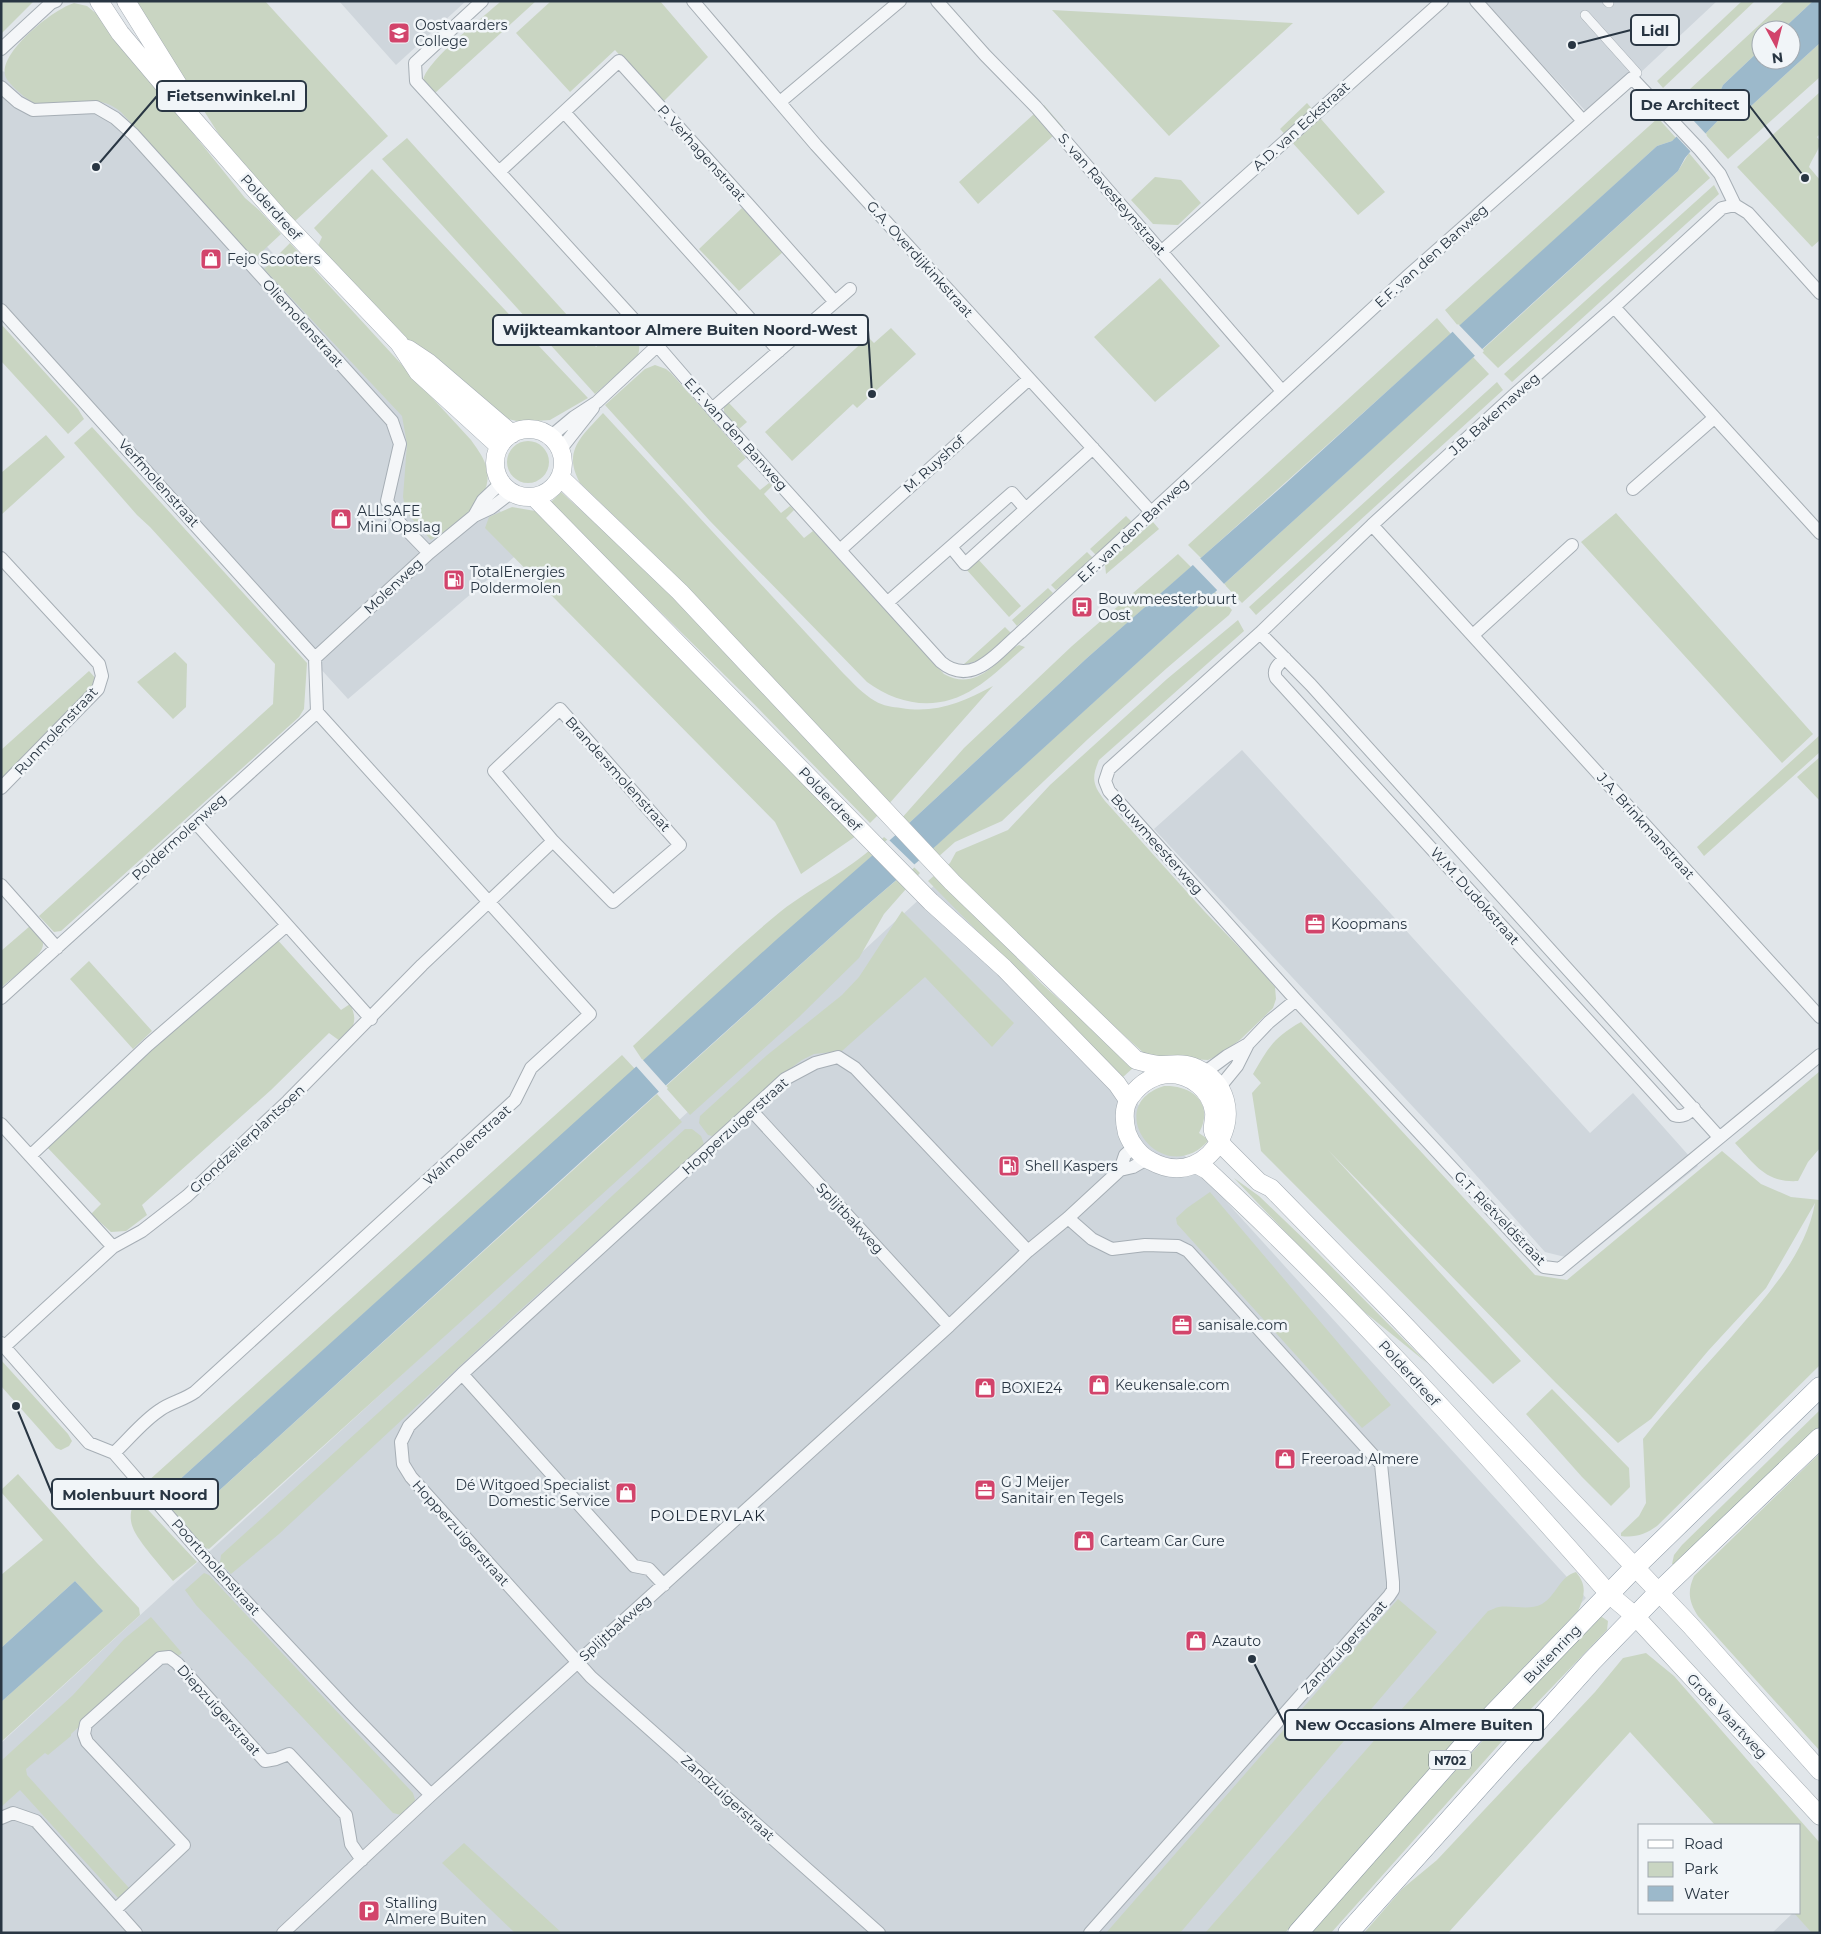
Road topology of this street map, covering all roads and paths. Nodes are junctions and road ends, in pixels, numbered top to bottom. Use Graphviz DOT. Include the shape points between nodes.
graph roads {
  1 [pos="99,1"];
  2 [pos="126,1"];
  3 [pos="482,1"];
  4 [pos="693,1"];
  5 [pos="900,1"];
  6 [pos="937,1"];
  7 [pos="1442,1"];
  8 [pos="1476,1"];
  9 [pos="53,2"];
  10 [pos="1585,15"];
  11 [pos="1,48"];
  12 [pos="1635,76"];
  13 [pos="1,87"];
  14 [pos="780,102"];
  15 [pos="564,112"];
  16 [pos="1583,121"];
  17 [pos="207,134"];
  18 [pos="499,172"];
  19 [pos="1735,206"];
  20 [pos="1161,252"];
  21 [pos="850,289"];
  22 [pos="1820,293"];
  23 [pos="834,302"];
  24 [pos="1614,307"];
  25 [pos="1,310"];
  26 [pos="399,343"];
  27 [pos="658,345"];
  28 [pos="779,351"];
  29 [pos="1029,378"];
  30 [pos="1282,391"];
  31 [pos="712,409"];
  32 [pos="1714,418"];
  33 [pos="512,434"];
  34 [pos="555,443"];
  35 [pos="499,446"];
  36 [pos="1093,448"];
  37 [pos="560,477"];
  38 [pos="506,488"];
  39 [pos="1632,489"];
  40 [pos="534,496"];
  41 [pos="1026,508"];
  42 [pos="994,509"];
  43 [pos="1152,513"];
  44 [pos="1008,525"];
  45 [pos="1372,525"];
  46 [pos="975,526"];
  47 [pos="1820,533"];
  48 [pos="989,542"];
  49 [pos="1572,545"];
  50 [pos="951,547"];
  51 [pos="840,550"];
  52 [pos="429,553"];
  53 [pos="1,558"];
  54 [pos="888,602"];
  55 [pos="1260,633"];
  56 [pos="1473,635"];
  57 [pos="315,658"];
  58 [pos="1285,658"];
  59 [pos="317,712"];
  60 [pos="1,788"];
  61 [pos="196,823"];
  62 [pos="553,841"];
  63 [pos="1,885"];
  64 [pos="490,902"];
  65 [pos="287,925"];
  66 [pos="57,948"];
  67 [pos="1,998"];
  68 [pos="1296,1000"];
  69 [pos="1820,1017"];
  70 [pos="371,1019"];
  71 [pos="1248,1044"];
  72 [pos="1820,1055"];
  73 [pos="1199,1077"];
  74 [pos="1219,1088"];
  75 [pos="1128,1100"];
  76 [pos="1694,1108"];
  77 [pos="751,1110"];
  78 [pos="1,1124"];
  79 [pos="1719,1137"];
  80 [pos="1222,1138"];
  81 [pos="1134,1146"];
  82 [pos="30,1156"];
  83 [pos="1146,1159"];
  84 [pos="1196,1164"];
  85 [pos="1120,1170"];
  86 [pos="1068,1218"];
  87 [pos="112,1247"];
  88 [pos="1028,1252"];
  89 [pos="949,1326"];
  90 [pos="3,1344"];
  91 [pos="462,1374"];
  92 [pos="1820,1387"];
  93 [pos="1820,1438"];
  94 [pos="114,1453"];
  95 [pos="1634,1568"];
  96 [pos="664,1585"];
  97 [pos="1659,1592"];
  98 [pos="1610,1595"];
  99 [pos="1635,1616"];
  100 [pos="578,1662"];
  101 [pos="1820,1771"];
  102 [pos="431,1795"];
  103 [pos="1820,1816"];
  104 [pos="1,1818"];
  105 [pos="362,1860"];
  106 [pos="116,1909"];
  107 [pos="136,1933"];
  108 [pos="283,1933"];
  109 [pos="879,1933"];
  110 [pos="1090,1933"];
  111 [pos="1298,1933"];
  112 [pos="1348,1933"];
  1 -- 17 [label="main road, Polderdreef" via="120,32"];
  2 -- 17 [label="main road, Polderdreef"];
  3 -- 18 [label="street, E.F. van den Banweg" via="415,64 416,81"];
  4 -- 14 [label="street, G.A. Overdijkinkstraat"];
  5 -- 14 [label="street"];
  6 -- 20 [label="street, S. van Ravesteynstraat" via="1036,107"];
  7 -- 20 [label="street, A.D. van Eckstraat"];
  8 -- 16 [label="street"];
  9 -- 11 [label="street"];
  10 -- 12 [label="street"];
  12 -- 16 [label="street, E.F. van den Banweg"];
  12 -- 19 [label="street" via="1720,174"];
  13 -- 52 [label="street, Oliemolenstraat" via="33,110 96,107 133,134 392,421 400,444 387,501 400,524"];
  14 -- 29 [label="street, G.A. Overdijkinkstraat"];
  15 -- 18 [label="street, P. Verhagenstraat"];
  15 -- 23 [label="street, P. Verhagenstraat" via="619,61"];
  15 -- 28 [label="street"];
  16 -- 30 [label="street, E.F. van den Banweg"];
  17 -- 26 [label="main road, Polderdreef" via="278,216"];
  18 -- 27 [label="street, E.F. van den Banweg"];
  19 -- 22 [label="street" via="1748,213"];
  19 -- 24 [label="street, J.B. Bakemaweg" via="1722,208"];
  20 -- 30 [label="street, S. van Ravesteynstraat"];
  21 -- 23 [label="street"];
  23 -- 28 [label="street"];
  24 -- 32 [label="street"];
  24 -- 45 [label="street, J.B. Bakemaweg"];
  25 -- 57 [label="street, Verfmolenstraat"];
  26 -- 33 [label="main road, Polderdreef" via="429,363"];
  26 -- 35 [label="main road, Polderdreef" via="418,372"];
  27 -- 31 [label="street, E.F. van den Banweg"];
  27 -- 34 [label="street" via="597,402 581,426"];
  28 -- 31 [label="street"];
  29 -- 36 [label="street, G.A. Overdijkinkstraat"];
  29 -- 51 [label="street, M. Ruyshof"];
  30 -- 43 [label="street, E.F. van den Banweg"];
  31 -- 51 [label="street, E.F. van den Banweg"];
  32 -- 39 [label="street"];
  32 -- 47 [label="street"];
  33 -- 34 [label="main road" via="538,430"];
  33 -- 35 [label="main road"];
  34 -- 37 [label="main road" via="562,466"];
  35 -- 38 [label="main road" via="495,465"];
  36 -- 41 [label="street"];
  36 -- 43 [label="street, G.A. Overdijkinkstraat"];
  37 -- 40 [label="main road" via="545,493"];
  37 -- 73 [label="main road" via="680,592 952,882 1136,1060 1184,1064"];
  38 -- 40 [label="main road" via="525,497"];
  38 -- 52 [label="street, Molenweg" via="483,500 474,516"];
  40 -- 75 [label="main road, Polderdreef" via="930,902 1004,968"];
  41 -- 42 [label="street" via="1012,493"];
  41 -- 44 [label="street"];
  42 -- 44 [label="street"];
  42 -- 46 [label="street"];
  43 -- 54 [label="street, E.F. van den Banweg" via="975,670 963,672 947,667"];
  44 -- 48 [label="street"];
  45 -- 55 [label="street, J.B. Bakemaweg"];
  45 -- 56 [label="street, J.A. Brinkmanstraat"];
  46 -- 48 [label="street"];
  46 -- 50 [label="street"];
  48 -- 50 [label="street" via="965,564"];
  49 -- 56 [label="street"];
  50 -- 54 [label="street"];
  51 -- 54 [label="street, E.F. van den Banweg"];
  52 -- 57 [label="street, Molenweg"];
  53 -- 60 [label="street, Runmolenstraat" via="99,664 102,676 98,689"];
  55 -- 58 [label="street, W.M. Dudokstraat"];
  55 -- 68 [label="street, Bouwmeesterweg" via="1110,769 1105,781 1109,791"];
  56 -- 69 [label="street, J.A. Brinkmanstraat"];
  57 -- 59 [label="street"];
  58 -- 76 [label="street, W.M. Dudokstraat"];
  58 -- 76 [label="street, W.M. Dudokstraat" via="1275,668 1274,674 1282,685 1674,1115 1686,1115"];
  59 -- 61 [label="street, Poldermolenweg"];
  59 -- 64 [label="street, Walmolenstraat"];
  61 -- 65 [label="street"];
  61 -- 66 [label="street, Poldermolenweg"];
  62 -- 62 [label="street, Brandersmolenstraat" via="613,902 680,845 560,709 494,771"];
  62 -- 64 [label="street"];
  63 -- 66 [label="street"];
  64 -- 70 [label="street, Grondzeilerplantsoen" via="422,965"];
  64 -- 94 [label="street, Walmolenstraat" via="590,1014 531,1068 515,1100 195,1392 158,1411"];
  65 -- 70 [label="street"];
  65 -- 82 [label="street" via="148,1045"];
  66 -- 67 [label="street, Poldermolenweg"];
  68 -- 71 [label="street"];
  68 -- 79 [label="street, G.T. Rietveldstraat" via="1544,1267 1560,1269"];
  70 -- 87 [label="street, Grondzeilerplantsoen" via="187,1196 142,1231"];
  71 -- 73 [label="street"];
  71 -- 74 [label="street" via="1237,1066"];
  72 -- 79 [label="street, G.T. Rietveldstraat"];
  73 -- 74 [label="main road"];
  73 -- 75 [label="main road" via="1157,1076 1140,1085"];
  73 -- 80 [label="main road" via="1212,1103 1213,1131"];
  74 -- 80 [label="main road" via="1227,1111"];
  75 -- 81 [label="main road" via="1125,1124"];
  76 -- 79 [label="street, W.M. Dudokstraat"];
  77 -- 88 [label="street, Hopperzuigerstraat" via="786,1079 815,1063 838,1057 855,1068"];
  77 -- 89 [label="street, Splijtbakweg"];
  77 -- 91 [label="street, Hopperzuigerstraat"];
  78 -- 82 [label="street"];
  80 -- 84 [label="main road" via="1208,1156"];
  80 -- 95 [label="main road" via="1259,1182 1271,1188 1397,1317"];
  81 -- 83 [label="main road"];
  81 -- 85 [label="street, Splijtbakweg" via="1125,1155"];
  82 -- 87 [label="street"];
  83 -- 84 [label="main road" via="1160,1166 1176,1168"];
  83 -- 85 [label="street, Splijtbakweg"];
  84 -- 98 [label="main road, Polderdreef" via="1207,1170 1266,1225 1377,1338"];
  85 -- 86 [label="street, Splijtbakweg"];
  86 -- 88 [label="street, Splijtbakweg"];
  86 -- 110 [label="street, Zandzuigerstraat" via="1092,1239 1112,1249 1145,1245 1178,1246 1188,1251 1381,1464 1393,1582 1389,1596"];
  87 -- 90 [label="street, Grondzeilerplantsoen"];
  88 -- 89 [label="street, Splijtbakweg"];
  89 -- 96 [label="street, Splijtbakweg"];
  90 -- 94 [label="street, Poortmolenstraat" via="89,1443"];
  91 -- 96 [label="street" via="634,1566 649,1569"];
  91 -- 100 [label="street, Hopperzuigerstraat" via="409,1426 401,1442 403,1464 411,1477"];
  92 -- 95 [label="highway, Buitenring / N702"];
  93 -- 97 [label="highway, N702"];
  94 -- 102 [label="street, Poortmolenstraat" via="207,1560"];
  95 -- 97 [label="main road"];
  95 -- 98 [label="highway, Buitenring / N702"];
  96 -- 100 [label="street, Splijtbakweg"];
  97 -- 99 [label="highway, N702"];
  97 -- 101 [label="main road"];
  98 -- 99 [label="main road, Polderdreef"];
  98 -- 111 [label="highway, Buitenring / N702" via="1472,1736"];
  99 -- 103 [label="main road, Grote Vaartweg"];
  99 -- 112 [label="highway, N702"];
  100 -- 102 [label="street, Splijtbakweg"];
  100 -- 109 [label="street, Zandzuigerstraat"];
  102 -- 105 [label="street, Splijtbakweg"];
  104 -- 106 [label="street" via="13,1813 36,1821"];
  105 -- 106 [label="street, Diepzuigerstraat" via="350,1844 346,1815 289,1754 265,1760 177,1663 169,1657 160,1658 86,1724 84,1734 87,1742 184,1845"];
  105 -- 108 [label="street, Splijtbakweg"];
  106 -- 107 [label="street"];
}
